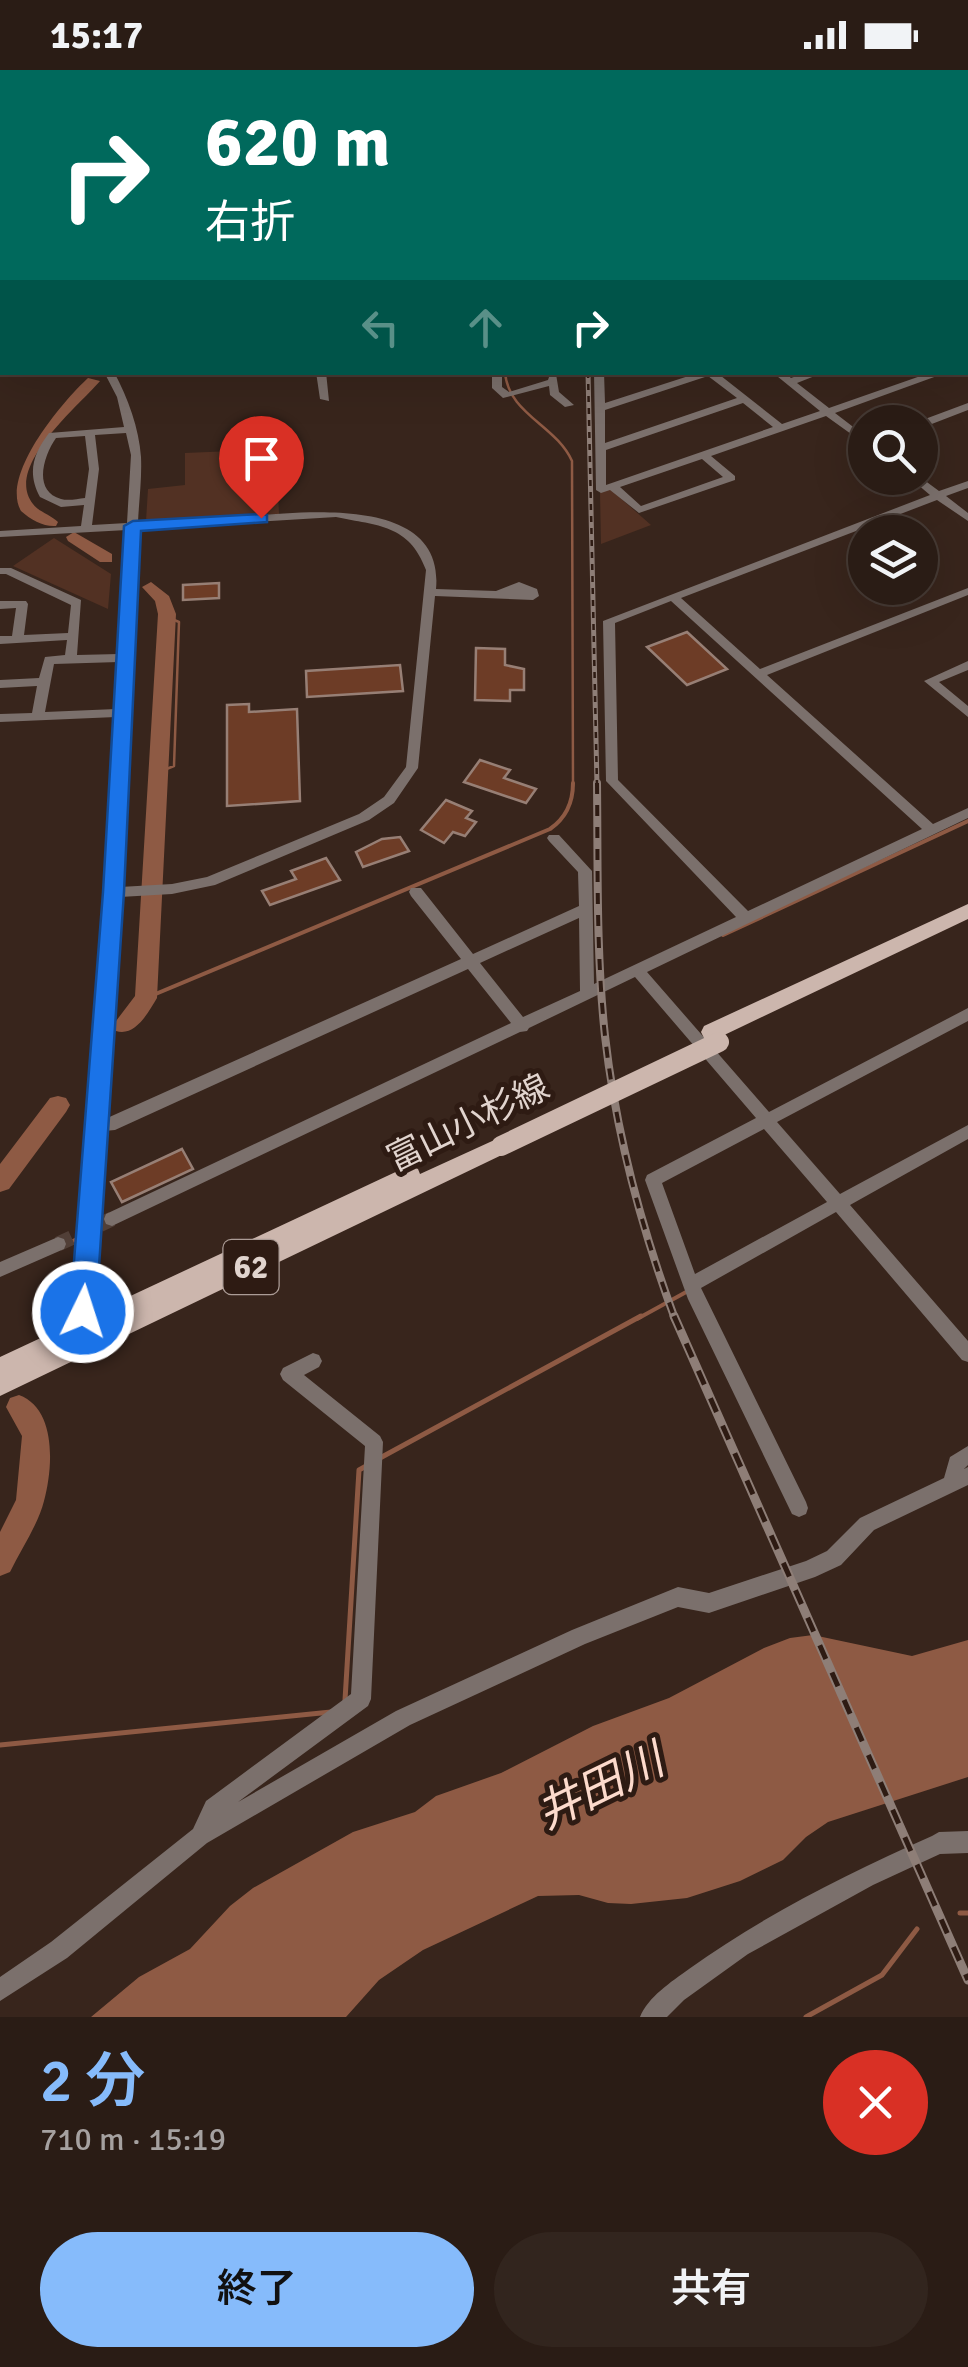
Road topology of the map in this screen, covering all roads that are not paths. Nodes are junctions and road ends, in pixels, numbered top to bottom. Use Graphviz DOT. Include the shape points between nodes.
graph roads {
  1 [pos="111,375"];
  2 [pos="321,375"];
  3 [pos="497,375"];
  4 [pos="599,375"];
  5 [pos="703,375"];
  6 [pos="712,375"];
  7 [pos="781,375"];
  8 [pos="811,375"];
  9 [pos="934,375"];
  10 [pos="552,377"];
  11 [pos="789,382"];
  12 [pos="324,399"];
  13 [pos="745,400"];
  14 [pos="569,405"];
  15 [pos="968,406"];
  16 [pos="600,408"];
  17 [pos="826,412"];
  18 [pos="938,417"];
  19 [pos="780,428"];
  20 [pos="848,429"];
  21 [pos="130,430"];
  22 [pos="90,432"];
  23 [pos="602,448"];
  24 [pos="704,454"];
  25 [pos="968,484"];
  26 [pos="612,486"];
  27 [pos="940,495"];
  28 [pos="90,502"];
  29 [pos="968,518"];
  30 [pos="133,526"];
  31 [pos="86,528"];
  32 [pos="0,534"];
  33 [pos="0,570"];
  34 [pos="968,591"];
  35 [pos="430,592"];
  36 [pos="497,595"];
  37 [pos="674,597"];
  38 [pos="0,605"];
  39 [pos="74,636"];
  40 [pos="17,639"];
  41 [pos="0,640"];
  42 [pos="127,658"];
  43 [pos="71,659"];
  44 [pos="968,665"];
  45 [pos="759,674"];
  46 [pos="44,682"];
  47 [pos="0,684"];
  48 [pos="120,712"];
  49 [pos="968,713"];
  50 [pos="38,716"];
  51 [pos="0,718"];
  52 [pos="968,813"];
  53 [pos="930,830"];
  54 [pos="554,838"];
  55 [pos="113,892"];
  56 [pos="416,892"];
  57 [pos="586,909"];
  58 [pos="968,911"];
  59 [pos="745,917"];
  60 [pos="968,925"];
  61 [pos="470,961"];
  62 [pos="637,970"];
  63 [pos="587,994"];
  64 [pos="968,1014"];
  65 [pos="522,1027"];
  66 [pos="714,1037"];
  67 [pos="766,1120"];
  68 [pos="94,1124"];
  69 [pos="968,1131"];
  70 [pos="838,1203"];
  71 [pos="112,1219"];
  72 [pos="58,1244"];
  73 [pos="0,1270"];
  74 [pos="691,1285"];
  75 [pos="93,1334"];
  76 [pos="968,1354"];
  77 [pos="313,1361"];
  78 [pos="0,1368"];
  79 [pos="0,1386"];
  80 [pos="968,1455"];
  81 [pos="960,1480"];
  82 [pos="799,1508"];
  83 [pos="200,1836"];
  84 [pos="968,1842"];
  85 [pos="0,1990"];
  86 [pos="652,2017"];
  1 -- 21 [label="street"];
  2 -- 12 [label="street"];
  3 -- 10 [label="street" via="496,388 507,396"];
  4 -- 16 [label="street"];
  5 -- 16 [label="street"];
  6 -- 13 [label="street"];
  7 -- 11 [label="street"];
  8 -- 11 [label="street"];
  9 -- 17 [label="street"];
  10 -- 14 [label="street" via="554,394"];
  11 -- 17 [label="street"];
  13 -- 19 [label="street"];
  13 -- 23 [label="street"];
  15 -- 18 [label="street"];
  16 -- 23 [label="street"];
  17 -- 19 [label="street"];
  17 -- 20 [label="street"];
  19 -- 24 [label="street"];
  21 -- 22 [label="street"];
  21 -- 30 [label="street" via="136,455"];
  22 -- 28 [label="street"];
  22 -- 28 [label="street" via="53,435 36,475 51,502"];
  23 -- 26 [label="street" via="601,490"];
  24 -- 26 [label="street"];
  24 -- 26 [label="street" via="731,478 639,510"];
  25 -- 27 [label="street"];
  27 -- 29 [label="street"];
  27 -- 37 [label="street"];
  28 -- 31 [label="street"];
  30 -- 31 [label="street"];
  30 -- 35 [label="street" via="336,514 370,518 414,539 432,570"];
  30 -- 42 [label="street"];
  31 -- 32 [label="street"];
  33 -- 39 [label="street" via="77,602"];
  34 -- 45 [label="street"];
  35 -- 36 [label="street"];
  35 -- 55 [label="street" via="416,749 402,786 364,816 210,880"];
  37 -- 45 [label="street"];
  37 -- 59 [label="street" via="609,622 612,780"];
  38 -- 40 [label="street" via="22,604"];
  39 -- 40 [label="street"];
  39 -- 43 [label="street"];
  40 -- 41 [label="street"];
  42 -- 43 [label="street"];
  42 -- 48 [label="street"];
  43 -- 46 [label="street" via="48,660"];
  44 -- 49 [label="street" via="930,681"];
  45 -- 53 [label="street"];
  46 -- 47 [label="street"];
  46 -- 50 [label="street"];
  48 -- 50 [label="street"];
  48 -- 55 [label="street"];
  50 -- 51 [label="street"];
  52 -- 53 [label="street"];
  53 -- 59 [label="street"];
  54 -- 57 [label="street" via="586,871"];
  55 -- 68 [label="street"];
  56 -- 61 [label="street"];
  57 -- 61 [label="street"];
  57 -- 63 [label="street"];
  58 -- 66 [label="main road, 富山小杉線 / 62"];
  59 -- 62 [label="street"];
  60 -- 66 [label="main road, 富山小杉線 / 62"];
  61 -- 65 [label="street"];
  61 -- 68 [label="street" via="109,1125"];
  62 -- 63 [label="street"];
  62 -- 67 [label="street"];
  63 -- 65 [label="street"];
  64 -- 67 [label="street"];
  65 -- 71 [label="street"];
  66 -- 75 [label="main road, 富山小杉線 / 62, bridge"];
  67 -- 70 [label="street"];
  67 -- 74 [label="street" via="653,1180"];
  68 -- 75 [label="street" via="83,1312"];
  69 -- 70 [label="street"];
  70 -- 74 [label="street"];
  70 -- 76 [label="street"];
  72 -- 73 [label="street"];
  74 -- 82 [label="street"];
  75 -- 78 [label="main road, 富山小杉線 / 62"];
  75 -- 79 [label="main road, 富山小杉線 / 62"];
  77 -- 83 [label="street" via="289,1374 374,1442 361,1699 214,1808"];
  80 -- 81 [label="street" via="956,1463"];
  81 -- 83 [label="street" via="867,1524 834,1558 808,1570 709,1603 678,1596 404,1718"];
  83 -- 85 [label="street"];
  84 -- 86 [label="street" via="938,1843 864,1876 740,1946"];
}
